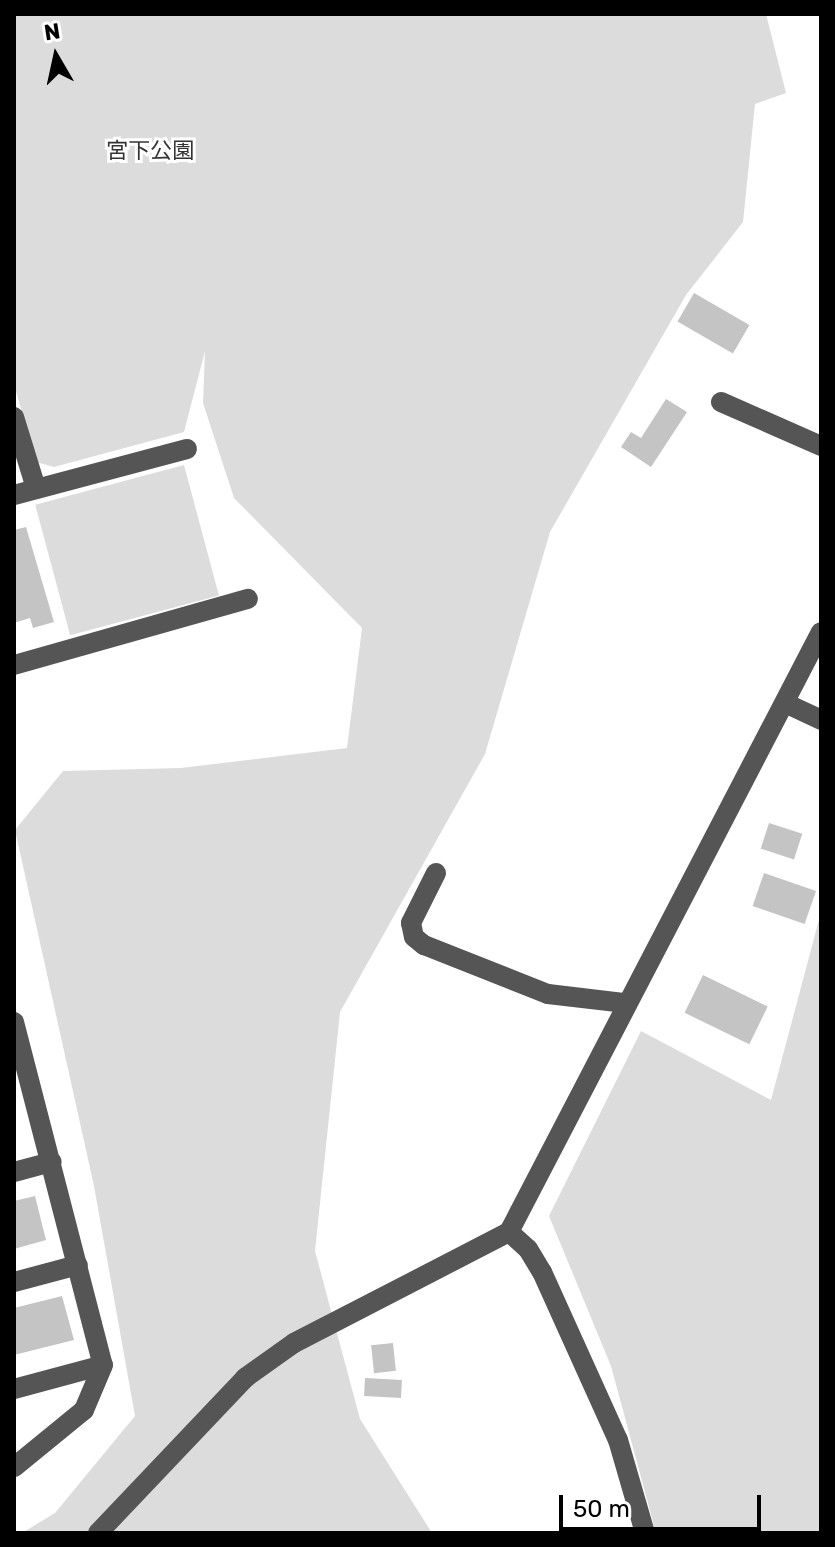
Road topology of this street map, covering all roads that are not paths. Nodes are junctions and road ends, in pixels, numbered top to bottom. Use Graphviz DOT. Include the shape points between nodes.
graph roads {
  1 [pos="721,402"];
  2 [pos="14,417"];
  3 [pos="821,446"];
  4 [pos="187,449"];
  5 [pos="36,488"];
  6 [pos="14,495"];
  7 [pos="248,599"];
  8 [pos="821,632"];
  9 [pos="14,665"];
  10 [pos="785,703"];
  11 [pos="821,720"];
  12 [pos="436,873"];
  13 [pos="625,1003"];
  14 [pos="14,1022"];
  15 [pos="52,1162"];
  16 [pos="14,1172"];
  17 [pos="509,1232"];
  18 [pos="78,1265"];
  19 [pos="14,1282"];
  20 [pos="103,1365"];
  21 [pos="14,1389"];
  22 [pos="14,1467"];
  23 [pos="98,1533"];
  24 [pos="645,1533"];
  1 -- 3 [label="street"];
  2 -- 5 [label="street"];
  4 -- 5 [label="street"];
  5 -- 6 [label="street"];
  7 -- 9 [label="street"];
  8 -- 10 [label="street"];
  10 -- 11 [label="street"];
  10 -- 13 [label="street"];
  12 -- 13 [label="street" via="411,923 414,937 424,945 548,994"];
  13 -- 17 [label="street"];
  14 -- 15 [label="street"];
  15 -- 16 [label="street"];
  15 -- 18 [label="street"];
  17 -- 23 [label="street" via="294,1343 245,1378"];
  17 -- 24 [label="street" via="542,1272 612,1426"];
  18 -- 19 [label="street"];
  18 -- 20 [label="street"];
  20 -- 21 [label="street"];
  20 -- 22 [label="street" via="84,1410"];
}
